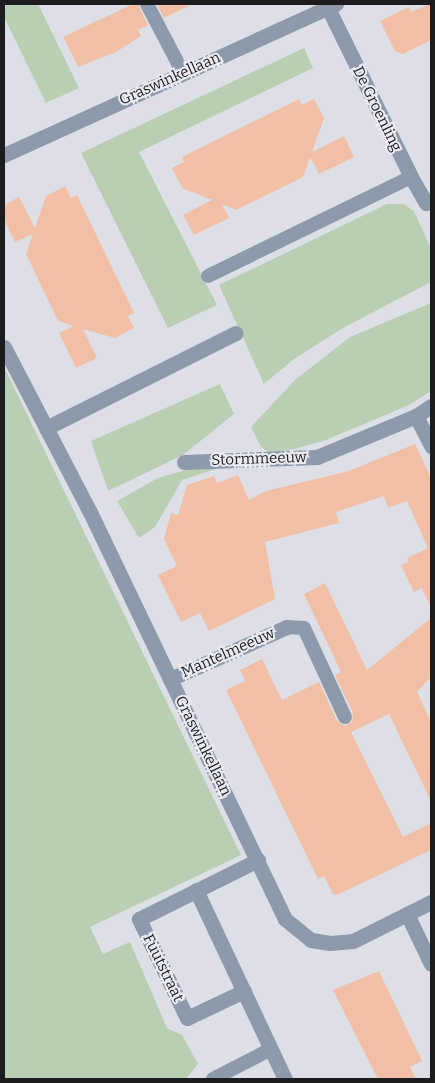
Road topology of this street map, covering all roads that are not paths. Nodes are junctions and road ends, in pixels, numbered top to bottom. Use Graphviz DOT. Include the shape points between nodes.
graph roads {
  1 [pos="147,4"];
  2 [pos="332,6"];
  3 [pos="183,73"];
  4 [pos="4,155"];
  5 [pos="410,177"];
  6 [pos="431,201"];
  7 [pos="208,276"];
  8 [pos="236,333"];
  9 [pos="4,347"];
  10 [pos="431,406"];
  11 [pos="416,416"];
  12 [pos="46,428"];
  13 [pos="431,446"];
  14 [pos="184,462"];
  15 [pos="286,627"];
  16 [pos="170,679"];
  17 [pos="345,717"];
  18 [pos="258,860"];
  19 [pos="196,890"];
  20 [pos="431,902"];
  21 [pos="407,914"];
  22 [pos="431,964"];
  23 [pos="244,991"];
  24 [pos="271,1050"];
  25 [pos="213,1079"];
  26 [pos="285,1079"];
  1 -- 3 [label="lane"];
  2 -- 3 [label="street, Graswinkellaan"];
  2 -- 5 [label="street, De Groenling"];
  3 -- 4 [label="street, Graswinkellaan"];
  5 -- 6 [label="street, De Groenling" via="426,204"];
  5 -- 7 [label="lane"];
  8 -- 12 [label="street"];
  9 -- 12 [label="street, Graswinkellaan"];
  10 -- 11 [label="street, Stormmeeuw"];
  11 -- 13 [label="street"];
  11 -- 14 [label="street, Stormmeeuw" via="317,457"];
  12 -- 16 [label="street, Graswinkellaan"];
  15 -- 16 [label="street, Mantelmeeuw"];
  15 -- 17 [label="lane" via="304,628"];
  16 -- 18 [label="street, Graswinkellaan"];
  18 -- 19 [label="street, Fuutstraat"];
  18 -- 21 [label="street, Graswinkellaan" via="285,920 311,940 330,943 353,941"];
  19 -- 23 [label="street"];
  19 -- 23 [label="street, Fuutstraat" via="139,919 187,1018"];
  20 -- 21 [label="street, Graswinkellaan"];
  21 -- 22 [label="street"];
  23 -- 24 [label="street"];
  24 -- 25 [label="lane"];
  24 -- 26 [label="street"];
}
